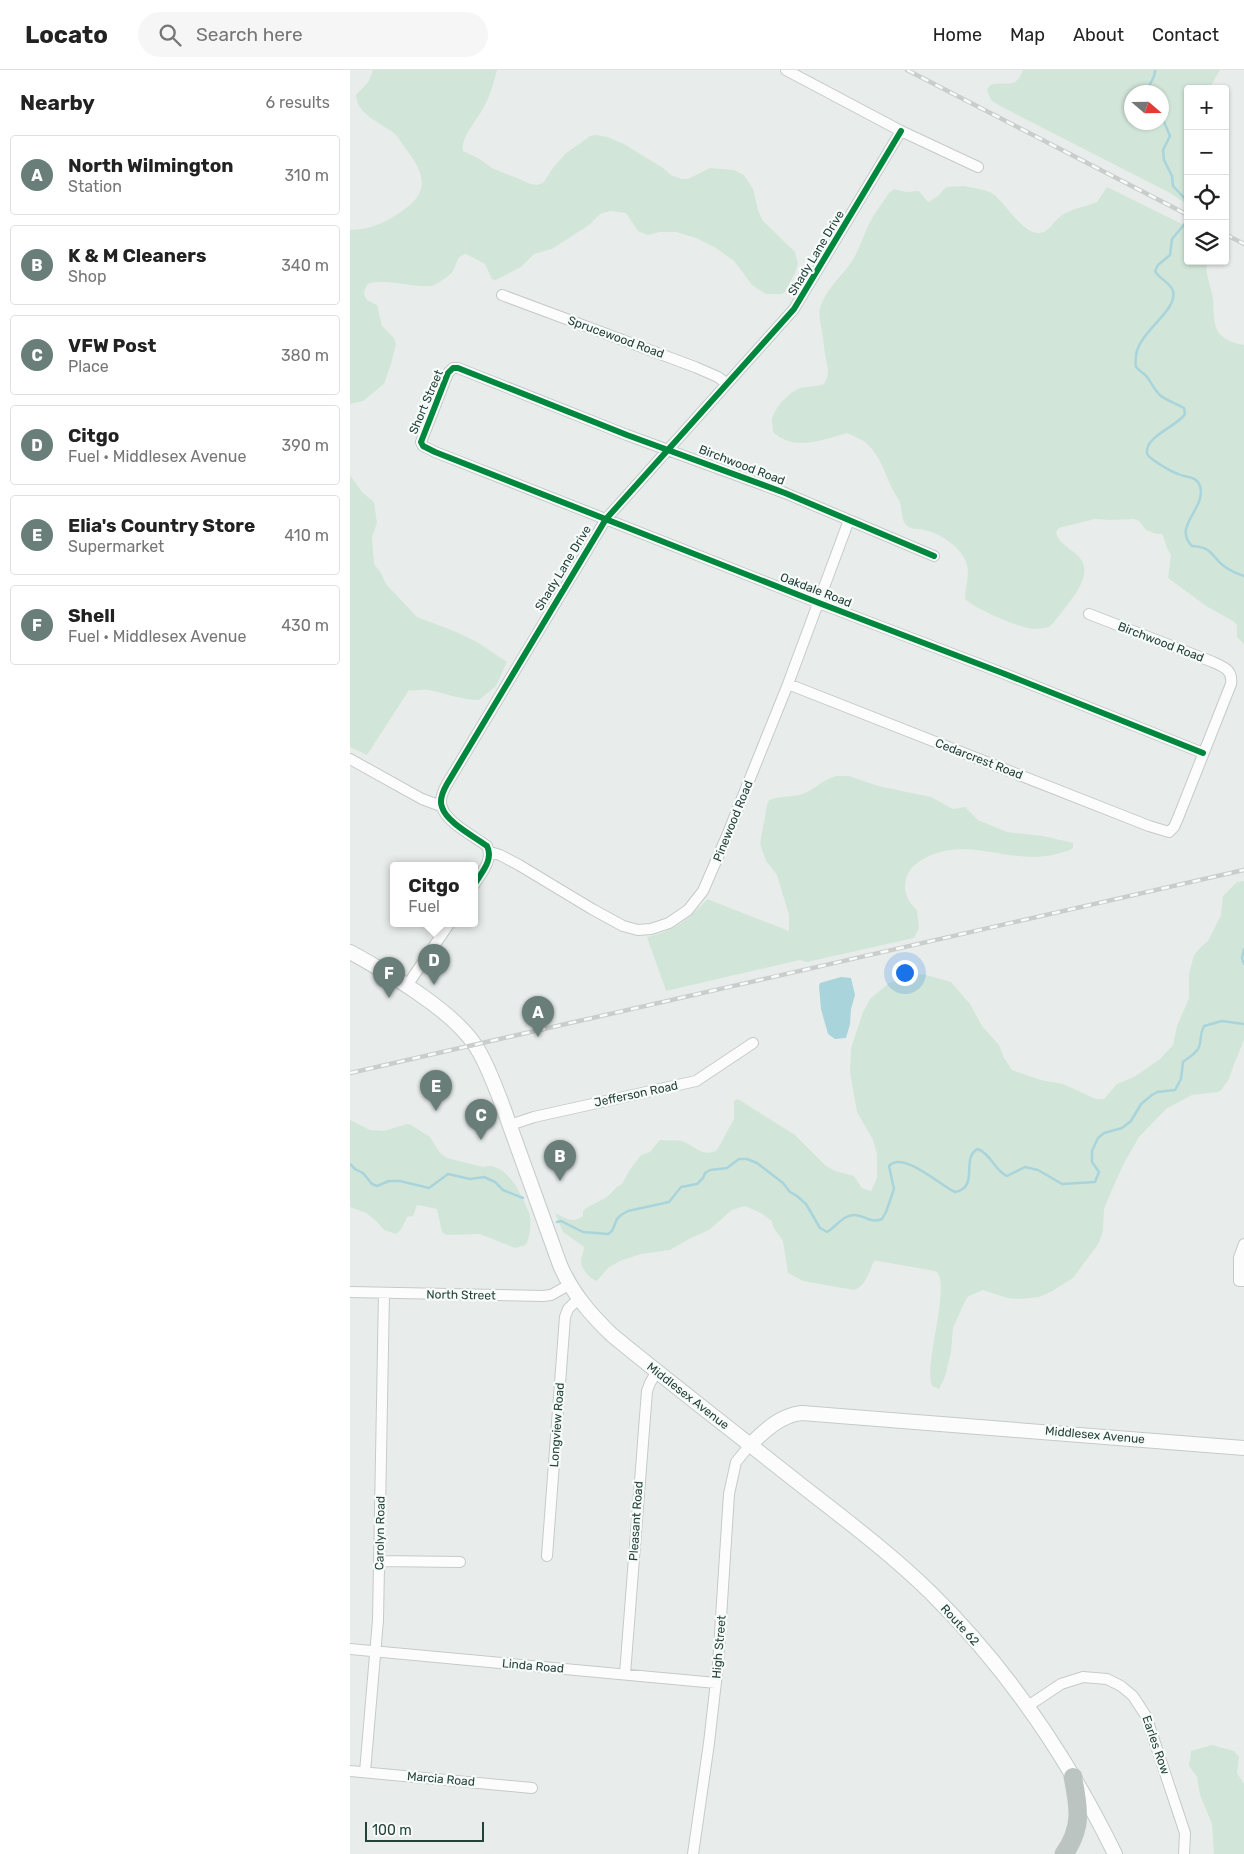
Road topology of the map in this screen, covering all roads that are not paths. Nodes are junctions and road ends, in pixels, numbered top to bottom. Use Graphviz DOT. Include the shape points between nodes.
graph roads {
  1 [pos="786,70"];
  2 [pos="901,131"];
  3 [pos="978,167"];
  4 [pos="502,295"];
  5 [pos="455,368"];
  6 [pos="727,384"];
  7 [pos="423,446"];
  8 [pos="669,449"];
  9 [pos="606,519"];
  10 [pos="849,520"];
  11 [pos="934,556"];
  12 [pos="819,603"];
  13 [pos="1089,614"];
  14 [pos="788,684"];
  15 [pos="1203,753"];
  16 [pos="350,759"];
  17 [pos="441,806"];
  18 [pos="490,852"];
  19 [pos="478,879"];
  20 [pos="447,927"];
  21 [pos="350,952"];
  22 [pos="406,987"];
  23 [pos="753,1043"];
  24 [pos="510,1125"];
  25 [pos="1244,1244"];
  26 [pos="1244,1281"];
  27 [pos="569,1285"];
  28 [pos="350,1292"];
  29 [pos="384,1293"];
  30 [pos="578,1299"];
  31 [pos="658,1371"];
  32 [pos="750,1444"];
  33 [pos="1242,1449"];
  34 [pos="547,1556"];
  35 [pos="379,1561"];
  36 [pos="460,1562"];
  37 [pos="350,1649"];
  38 [pos="376,1651"];
  39 [pos="625,1674"];
  40 [pos="716,1683"];
  41 [pos="1028,1706"];
  42 [pos="350,1771"];
  43 [pos="365,1772"];
  44 [pos="1073,1777"];
  45 [pos="532,1788"];
  46 [pos="693,1854"];
  47 [pos="1064,1854"];
  48 [pos="1115,1854"];
  49 [pos="1184,1854"];
  1 -- 2 [label="street"];
  2 -- 3 [label="street"];
  2 -- 6 [label="street, Shady Lane Drive" via="794,309"];
  4 -- 6 [label="street, Sprucewood Road" via="696,367"];
  5 -- 7 [label="street, Short Street" via="446,378 422,440"];
  5 -- 8 [label="street, Birchwood Road"];
  6 -- 8 [label="street, Shady Lane Drive"];
  7 -- 9 [label="street, Oakdale Road"];
  8 -- 9 [label="street, Shady Lane Drive"];
  8 -- 10 [label="street, Birchwood Road"];
  9 -- 12 [label="street, Oakdale Road"];
  9 -- 17 [label="street, Shady Lane Drive" via="446,784"];
  10 -- 11 [label="street, Birchwood Road"];
  10 -- 12 [label="street, Pinewood Road"];
  12 -- 14 [label="street, Pinewood Road"];
  12 -- 15 [label="street, Oakdale Road"];
  13 -- 15 [label="street, Birchwood Road" via="1213,662 1231,674 1231,684"];
  14 -- 15 [label="street, Cedarcrest Road" via="1164,831 1170,831 1178,818"];
  14 -- 18 [label="street, Pinewood Road" via="705,886 694,904 669,923 644,930 623,926 520,865"];
  16 -- 17 [label="street"];
  17 -- 18 [label="street" via="448,817 487,846"];
  18 -- 19 [label="street" via="489,861"];
  20 -- 22 [label="street"];
  21 -- 22 [label="main road, Middlesex Avenue"];
  22 -- 24 [label="main road, Middlesex Avenue" via="438,1008 470,1038 492,1078"];
  23 -- 24 [label="street, Jefferson Road" via="696,1081"];
  24 -- 27 [label="main road, Middlesex Avenue"];
  25 -- 26 [label="street" via="1239,1258 1238,1281"];
  27 -- 29 [label="street, North Street" via="543,1296"];
  27 -- 30 [label="main road, Middlesex Avenue"];
  28 -- 29 [label="street, North Street"];
  29 -- 35 [label="street, Carolyn Road"];
  30 -- 31 [label="main road, Middlesex Avenue" via="612,1335"];
  30 -- 34 [label="street, Longview Road" via="564,1317"];
  31 -- 32 [label="main road, Middlesex Avenue"];
  31 -- 39 [label="street, Pleasant Road" via="647,1391"];
  32 -- 33 [label="main road, Middlesex Avenue" via="778,1421 802,1413"];
  32 -- 40 [label="street, High Street" via="736,1462 729,1494"];
  32 -- 41 [label="main road, Route 62" via="918,1580 979,1645"];
  35 -- 36 [label="street"];
  35 -- 38 [label="street, Carolyn Road"];
  37 -- 38 [label="street, Linda Road"];
  38 -- 39 [label="street, Linda Road"];
  38 -- 43 [label="street, Carolyn Road"];
  39 -- 40 [label="street, Linda Road"];
  40 -- 46 [label="street, High Street"];
  41 -- 44 [label="main road, Route 62"];
  41 -- 49 [label="street, Earles Row" via="1076,1678 1107,1679 1128,1690 1143,1709 1158,1748 1186,1835"];
  42 -- 43 [label="street, Marcia Road"];
  43 -- 45 [label="street, Marcia Road"];
  44 -- 47 [label="highway" via="1079,1816 1076,1831"];
  44 -- 48 [label="main road, Route 62"];
}
